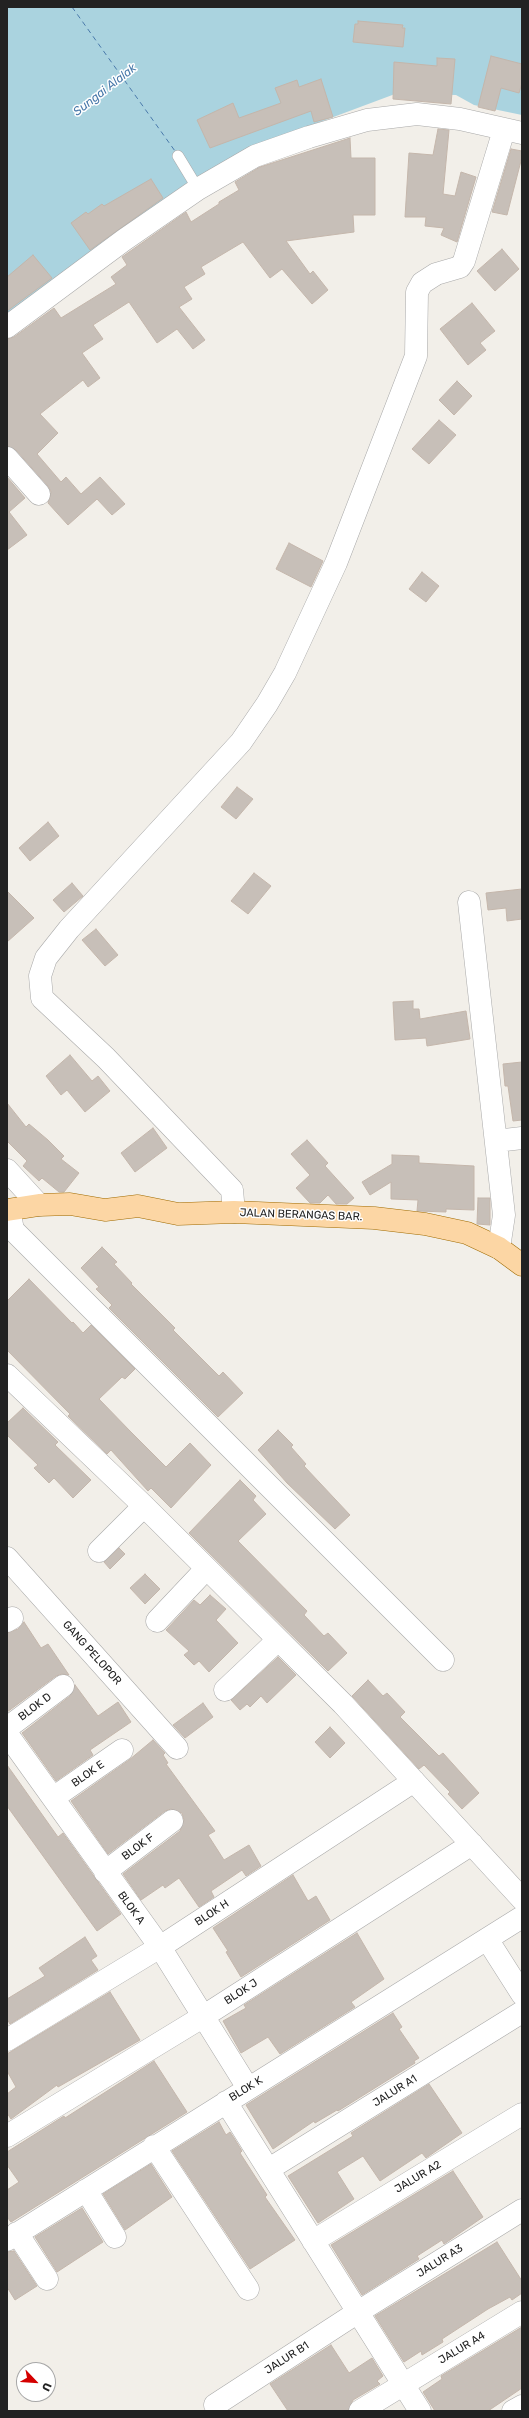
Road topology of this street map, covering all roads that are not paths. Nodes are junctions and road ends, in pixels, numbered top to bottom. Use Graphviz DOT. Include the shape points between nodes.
graph roads {
  1 [pos="513,132"];
  2 [pos="178,156"];
  3 [pos="198,189"];
  4 [pos="7,327"];
  5 [pos="7,458"];
  6 [pos="39,494"];
  7 [pos="469,902"];
  8 [pos="522,1138"];
  9 [pos="496,1141"];
  10 [pos="7,1170"];
  11 [pos="39,1204"];
  12 [pos="8,1210"];
  13 [pos="234,1212"];
  14 [pos="499,1248"];
  15 [pos="522,1265"];
  16 [pos="7,1375"];
  17 [pos="144,1506"];
  18 [pos="99,1551"];
  19 [pos="7,1558"];
  20 [pos="206,1569"];
  21 [pos="157,1621"];
  22 [pos="278,1640"];
  23 [pos="443,1660"];
  24 [pos="63,1686"];
  25 [pos="225,1690"];
  26 [pos="7,1728"];
  27 [pos="7,1734"];
  28 [pos="177,1748"];
  29 [pos="122,1750"];
  30 [pos="414,1781"];
  31 [pos="54,1798"];
  32 [pos="172,1821"];
  33 [pos="472,1844"];
  34 [pos="105,1872"];
  35 [pos="522,1899"];
  36 [pos="522,1917"];
  37 [pos="487,1939"];
  38 [pos="160,1947"];
  39 [pos="522,1994"];
  40 [pos="522,2012"];
  41 [pos="204,2016"];
  42 [pos="7,2040"];
  43 [pos="248,2088"];
  44 [pos="226,2102"];
  45 [pos="522,2114"];
  46 [pos="7,2136"];
  47 [pos="154,2146"];
  48 [pos="269,2170"];
  49 [pos="86,2190"];
  50 [pos="522,2210"];
  51 [pos="12,2237"];
  52 [pos="115,2237"];
  53 [pos="313,2241"];
  54 [pos="47,2279"];
  55 [pos="248,2289"];
  56 [pos="358,2312"];
  57 [pos="522,2312"];
  58 [pos="403,2384"];
  59 [pos="215,2405"];
  60 [pos="522,2406"];
  61 [pos="360,2411"];
  62 [pos="420,2411"];
  63 [pos="513,2411"];
  1 -- 3 [label="street" via="460,118 417,114 367,120 255,156"];
  1 -- 13 [label="street" via="464,261 460,267 436,274 422,283 418,292 416,356 336,563 285,673 241,742 69,929 46,958 40,976 42,998 106,1058 232,1190"];
  2 -- 3 [label="lane"];
  3 -- 4 [label="street"];
  5 -- 6 [label="street"];
  7 -- 9 [label="street"];
  8 -- 9 [label="street"];
  9 -- 14 [label="street" via="504,1215"];
  10 -- 11 [label="street"];
  11 -- 12 [label="main road, JALAN BERANGAS BAR."];
  11 -- 13 [label="main road, JALAN BERANGAS BAR." via="70,1204 104,1210 138,1206 178,1214"];
  12 -- 23 [label="street" via="13,1230"];
  13 -- 14 [label="main road, JALAN BERANGAS BAR." via="374,1218 425,1224 467,1233"];
  14 -- 15 [label="main road, JALAN BERANGAS BAR."];
  16 -- 17 [label="street"];
  17 -- 18 [label="street"];
  17 -- 20 [label="street"];
  19 -- 28 [label="street, GANG PELOPOR"];
  20 -- 21 [label="street"];
  20 -- 22 [label="street"];
  22 -- 25 [label="street"];
  22 -- 30 [label="street" via="343,1704"];
  24 -- 26 [label="street, BLOK D"];
  27 -- 31 [label="street, BLOK A"];
  29 -- 31 [label="street, BLOK E"];
  30 -- 33 [label="street"];
  30 -- 38 [label="street, BLOK H"];
  31 -- 34 [label="street, BLOK A"];
  32 -- 34 [label="street, BLOK F"];
  33 -- 35 [label="street"];
  33 -- 41 [label="street, BLOK J"];
  34 -- 38 [label="street, BLOK A"];
  36 -- 37 [label="street, BLOK K"];
  37 -- 39 [label="street"];
  37 -- 43 [label="street, BLOK K"];
  38 -- 41 [label="street, BLOK A"];
  38 -- 42 [label="street, BLOK H"];
  40 -- 48 [label="street, JALUR A1"];
  41 -- 43 [label="street, BLOK A"];
  41 -- 46 [label="street, BLOK J"];
  43 -- 44 [label="street, BLOK K"];
  44 -- 47 [label="street, BLOK K"];
  44 -- 48 [label="street"];
  45 -- 53 [label="street, JALUR A2"];
  47 -- 49 [label="street, BLOK K"];
  47 -- 55 [label="street"];
  48 -- 53 [label="street"];
  49 -- 51 [label="street, BLOK K"];
  49 -- 52 [label="street"];
  50 -- 56 [label="street, JALUR A3"];
  51 -- 54 [label="street"];
  53 -- 56 [label="street"];
  56 -- 58 [label="street"];
  56 -- 59 [label="street, JALUR B1"];
  57 -- 58 [label="street, JALUR A4"];
  58 -- 61 [label="street, JALUR A4"];
  58 -- 62 [label="street"];
  60 -- 63 [label="street"];
}
